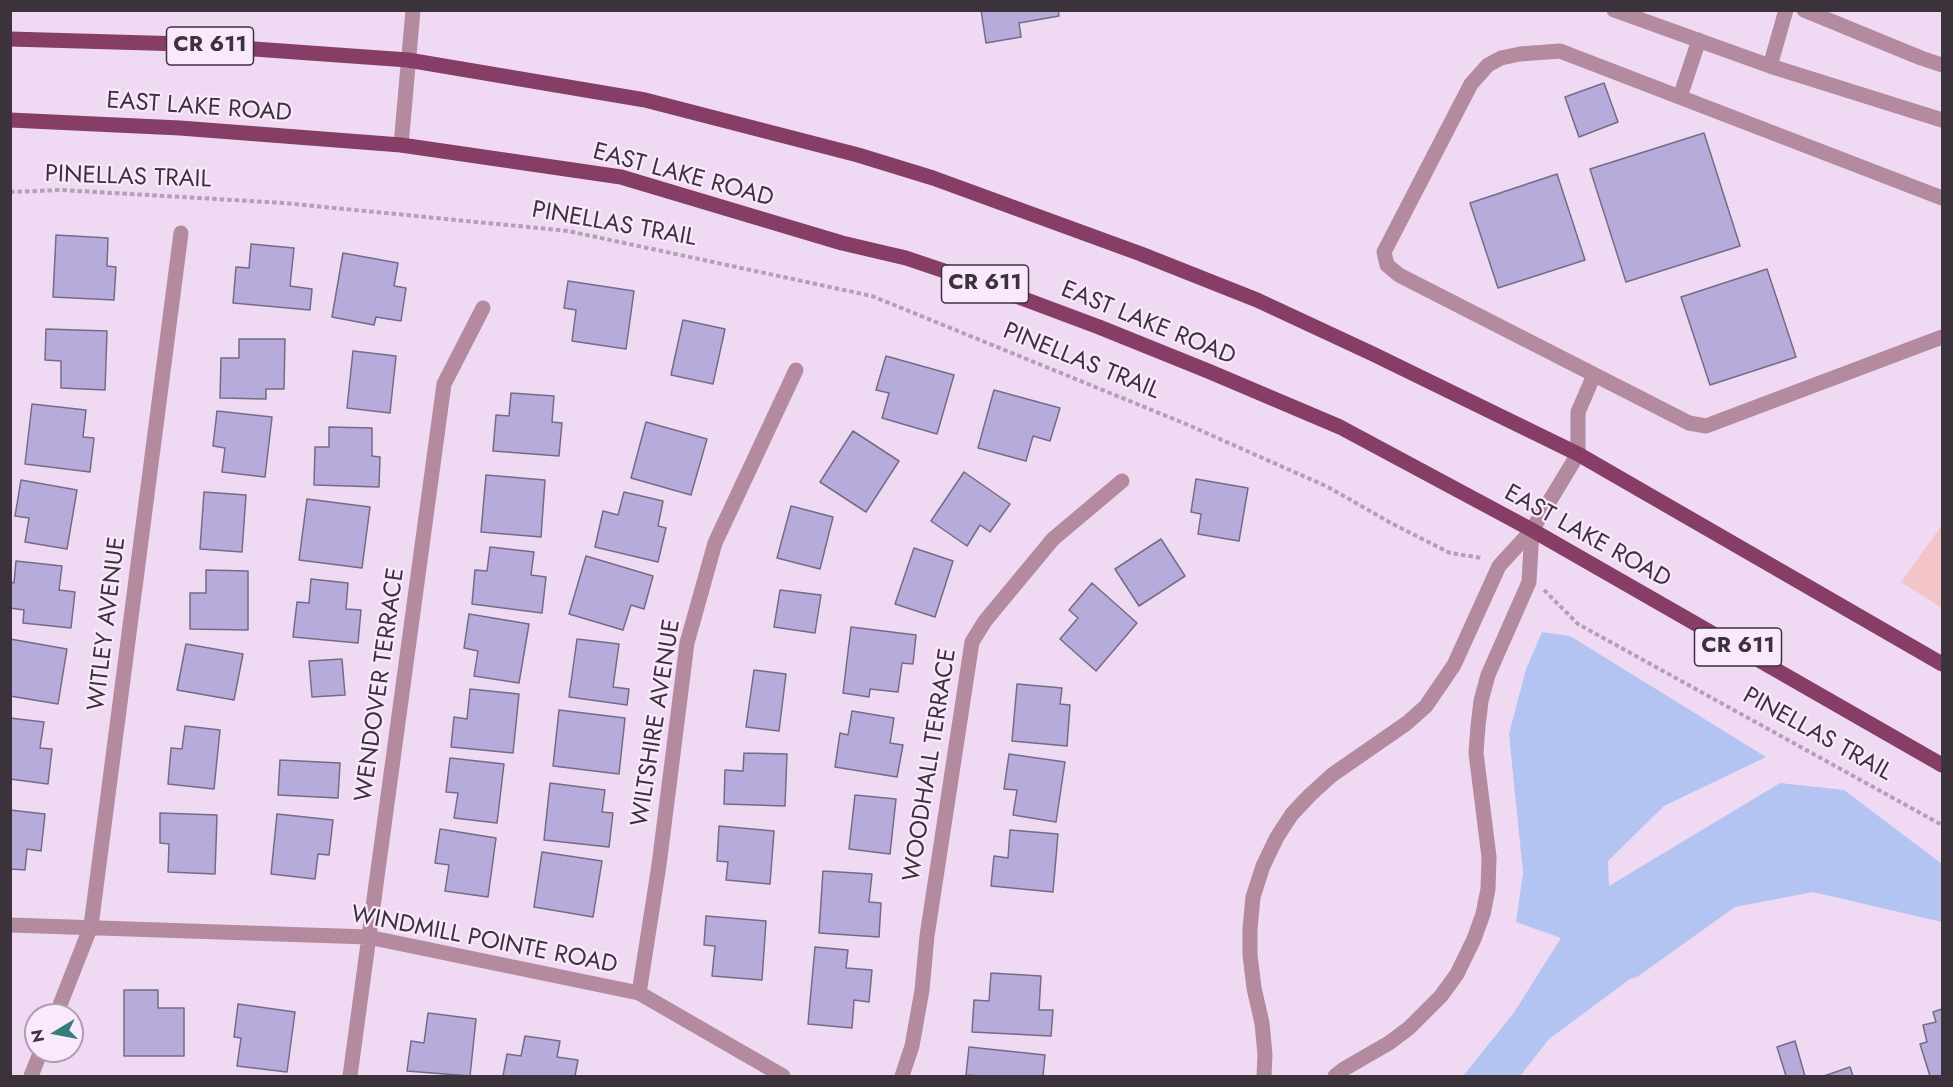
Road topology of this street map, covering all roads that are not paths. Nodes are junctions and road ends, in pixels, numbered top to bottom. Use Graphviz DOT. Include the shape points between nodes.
graph roads {
  1 [pos="413,10"];
  2 [pos="1614,10"];
  3 [pos="1786,10"];
  4 [pos="1804,10"];
  5 [pos="10,39"];
  6 [pos="1699,40"];
  7 [pos="408,60"];
  8 [pos="1942,65"];
  9 [pos="1770,66"];
  10 [pos="1680,97"];
  11 [pos="10,120"];
  12 [pos="1942,120"];
  13 [pos="401,145"];
  14 [pos="1942,198"];
  15 [pos="181,232"];
  16 [pos="483,309"];
  17 [pos="1942,338"];
  18 [pos="796,370"];
  19 [pos="1594,375"];
  20 [pos="1578,454"];
  21 [pos="1122,480"];
  22 [pos="1532,530"];
  23 [pos="1942,664"];
  24 [pos="1942,765"];
  25 [pos="10,925"];
  26 [pos="92,926"];
  27 [pos="368,937"];
  28 [pos="639,993"];
  29 [pos="61,1003"];
  30 [pos="350,1077"];
  31 [pos="783,1077"];
  32 [pos="902,1077"];
  33 [pos="1264,1077"];
  34 [pos="1335,1077"];
  1 -- 7 [label="street"];
  2 -- 6 [label="street"];
  3 -- 9 [label="street"];
  4 -- 8 [label="street"];
  5 -- 7 [label="main road, CR 611" via="184,44"];
  6 -- 9 [label="street"];
  6 -- 10 [label="street"];
  7 -- 13 [label="street"];
  7 -- 20 [label="main road, CR 611" via="645,100 933,178 1257,300"];
  9 -- 12 [label="street"];
  10 -- 14 [label="street"];
  10 -- 19 [label="street" via="1560,51 1501,58 1488,65 1471,84 1384,252 1387,265 1399,275"];
  11 -- 13 [label="main road, EAST LAKE ROAD / CR 611"];
  13 -- 22 [label="main road, EAST LAKE ROAD / CR 611" via="621,177 842,243 906,258 992,287 1340,427"];
  15 -- 26 [label="street, WITLEY AVENUE"];
  16 -- 27 [label="street, WENDOVER TERRACE" via="444,384"];
  17 -- 19 [label="street" via="1706,426 1689,423"];
  18 -- 28 [label="street, WILTSHIRE AVENUE" via="715,543 687,643"];
  19 -- 20 [label="street" via="1578,412"];
  20 -- 22 [label="street"];
  20 -- 23 [label="main road, CR 611"];
  21 -- 32 [label="street, WOODHALL TERRACE" via="1053,539 972,642 922,990"];
  22 -- 24 [label="main road, EAST LAKE ROAD / CR 611"];
  22 -- 33 [label="street" via="1499,566 1454,665 1426,706 1310,795 1292,814 1263,866 1253,897 1250,938 1254,988 1262,1023"];
  22 -- 34 [label="street" via="1529,582 1481,700 1476,753 1490,857 1485,906 1474,939 1457,974 1409,1029"];
  25 -- 26 [label="street, WINDMILL POINTE ROAD"];
  26 -- 27 [label="street, WINDMILL POINTE ROAD"];
  26 -- 29 [label="street, WITLEY AVENUE"];
  27 -- 28 [label="street, WINDMILL POINTE ROAD"];
  27 -- 30 [label="street, WENDOVER TERRACE"];
  28 -- 31 [label="street, WINDMILL POINTE ROAD"];
}
